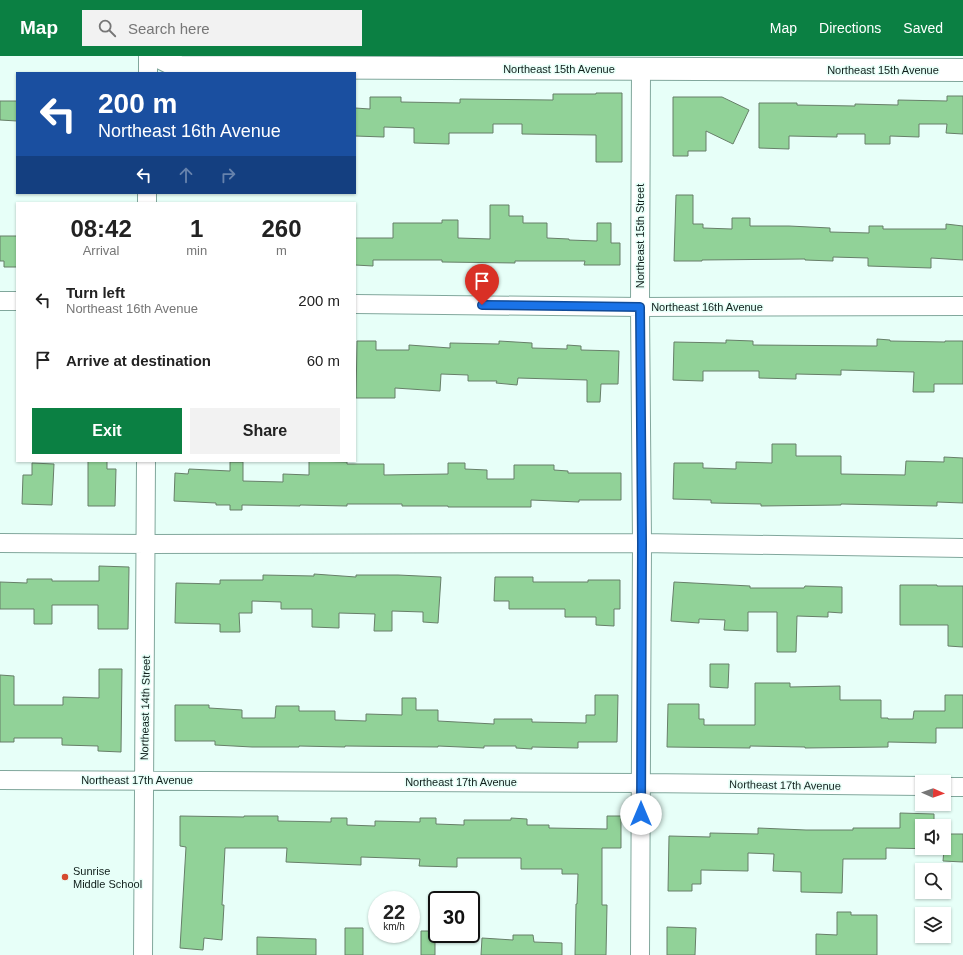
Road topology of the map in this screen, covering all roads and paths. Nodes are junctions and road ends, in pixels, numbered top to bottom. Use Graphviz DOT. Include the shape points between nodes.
graph roads {
  1 [pos="148,56"];
  2 [pos="157,56"];
  3 [pos="726,63"];
  4 [pos="641,69"];
  5 [pos="963,70"];
  6 [pos="148,72"];
  7 [pos="0,301"];
  8 [pos="16,301"];
  9 [pos="356,304"];
  10 [pos="963,306"];
  11 [pos="640,307"];
  12 [pos="146,462"];
  13 [pos="0,543"];
  14 [pos="642,543"];
  15 [pos="146,544"];
  16 [pos="963,548"];
  17 [pos="0,780"];
  18 [pos="144,780"];
  19 [pos="641,783"];
  20 [pos="915,786"];
  21 [pos="951,787"];
  22 [pos="963,787"];
  23 [pos="143,955"];
  24 [pos="640,955"];
  1 -- 6 [label="street"];
  2 -- 4 [label="street, Northeast 15th Avenue" via="179,67"];
  3 -- 4 [label="street, Northeast 15th Avenue"];
  3 -- 5 [label="street, Northeast 15th Avenue"];
  4 -- 11 [label="street, Northeast 15th Street"];
  7 -- 8 [label="street"];
  9 -- 11 [label="street, Northeast 16th Avenue"];
  10 -- 11 [label="street, Northeast 16th Avenue"];
  11 -- 14 [label="street, Northeast 15th Street"];
  12 -- 15 [label="street, Northeast 14th Street"];
  13 -- 15 [label="street"];
  14 -- 15 [label="street"];
  14 -- 16 [label="street"];
  14 -- 19 [label="street, Northeast 15th Street"];
  15 -- 18 [label="street, Northeast 14th Street"];
  17 -- 18 [label="street, Northeast 17th Avenue"];
  18 -- 19 [label="street, Northeast 17th Avenue"];
  18 -- 23 [label="street, Northeast 14th Street"];
  19 -- 20 [label="street, Northeast 17th Avenue"];
  19 -- 24 [label="street, Northeast 15th Street"];
  21 -- 22 [label="street"];
}
